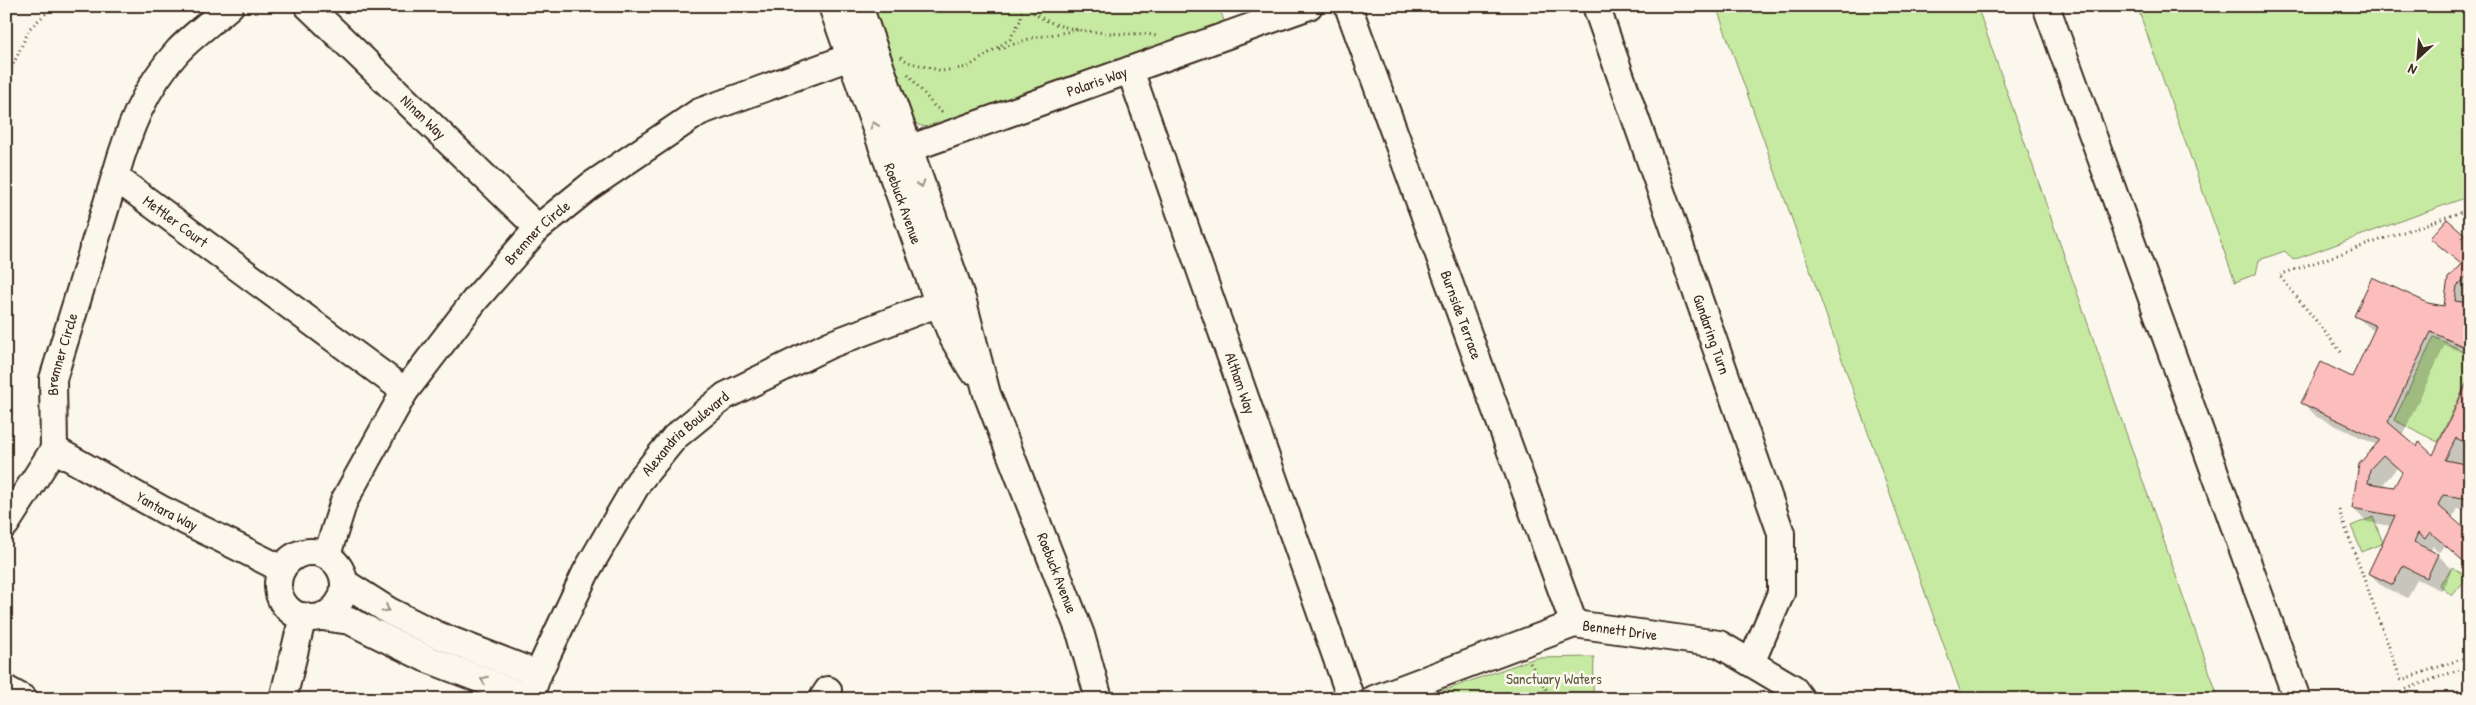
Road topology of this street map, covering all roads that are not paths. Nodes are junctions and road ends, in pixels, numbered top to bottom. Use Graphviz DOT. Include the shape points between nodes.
graph roads {
  1 [pos="230,6"];
  2 [pos="308,6"];
  3 [pos="832,6"];
  4 [pos="859,6"];
  5 [pos="1308,6"];
  6 [pos="1348,6"];
  7 [pos="1596,6"];
  8 [pos="2046,6"];
  9 [pos="872,51"];
  10 [pos="1130,70"];
  11 [pos="898,153"];
  12 [pos="116,177"];
  13 [pos="538,228"];
  14 [pos="949,299"];
  15 [pos="404,391"];
  16 [pos="54,449"];
  17 [pos="6,524"];
  18 [pos="327,555"];
  19 [pos="282,568"];
  20 [pos="345,583"];
  21 [pos="313,616"];
  22 [pos="1574,624"];
  23 [pos="1751,663"];
  24 [pos="6,688"];
  25 [pos="532,690"];
  26 [pos="24,699"];
  27 [pos="283,699"];
  28 [pos="1099,699"];
  29 [pos="1351,699"];
  30 [pos="1374,699"];
  31 [pos="1801,699"];
  32 [pos="2297,699"];
  1 -- 12 [label="street" via="178,51 149,91 128,132"];
  2 -- 13 [label="street, Ninan Way"];
  3 -- 9 [label="street, Roebuck Avenue"];
  4 -- 9 [label="street, Roebuck Avenue"];
  5 -- 10 [label="street, Polaris Way"];
  6 -- 22 [label="street, Burnside Terrace"];
  7 -- 23 [label="street, Gundaring Turn" via="1781,533 1782,593"];
  8 -- 32 [label="street"];
  9 -- 11 [label="street, Roebuck Avenue"];
  9 -- 13 [label="street, Bremner Circle" via="699,112 590,186"];
  10 -- 11 [label="street, Polaris Way"];
  10 -- 29 [label="street, Altham Way"];
  11 -- 14 [label="street, Roebuck Avenue"];
  12 -- 15 [label="street, Mettler Court"];
  12 -- 16 [label="street, Bremner Circle" via="53,379"];
  13 -- 15 [label="street, Bremner Circle" via="475,300"];
  14 -- 25 [label="street, Alexandria Boulevard" via="829,345 725,396 675,437 639,482 586,572"];
  14 -- 28 [label="street, Roebuck Avenue" via="1081,635"];
  15 -- 18 [label="street, Bremner Circle" via="344,501"];
  16 -- 17 [label="street"];
  16 -- 19 [label="street, Yantara Way" via="163,510"];
  18 -- 19 [label="street" via="315,552 300,554"];
  18 -- 20 [label="street" via="336,562"];
  19 -- 21 [label="street" via="278,585 286,607 295,614"];
  20 -- 21 [label="street" via="340,602 333,611"];
  20 -- 25 [label="street, one-way"];
  25 -- 21 [label="street, one-way" via="425,658 350,621"];
  21 -- 27 [label="street"];
  22 -- 23 [label="street, Bennett Drive" via="1719,644"];
  22 -- 30 [label="street, Bennett Drive"];
  23 -- 31 [label="street, Bennett Drive" via="1793,688"];
  24 -- 26 [label="street"];
}
